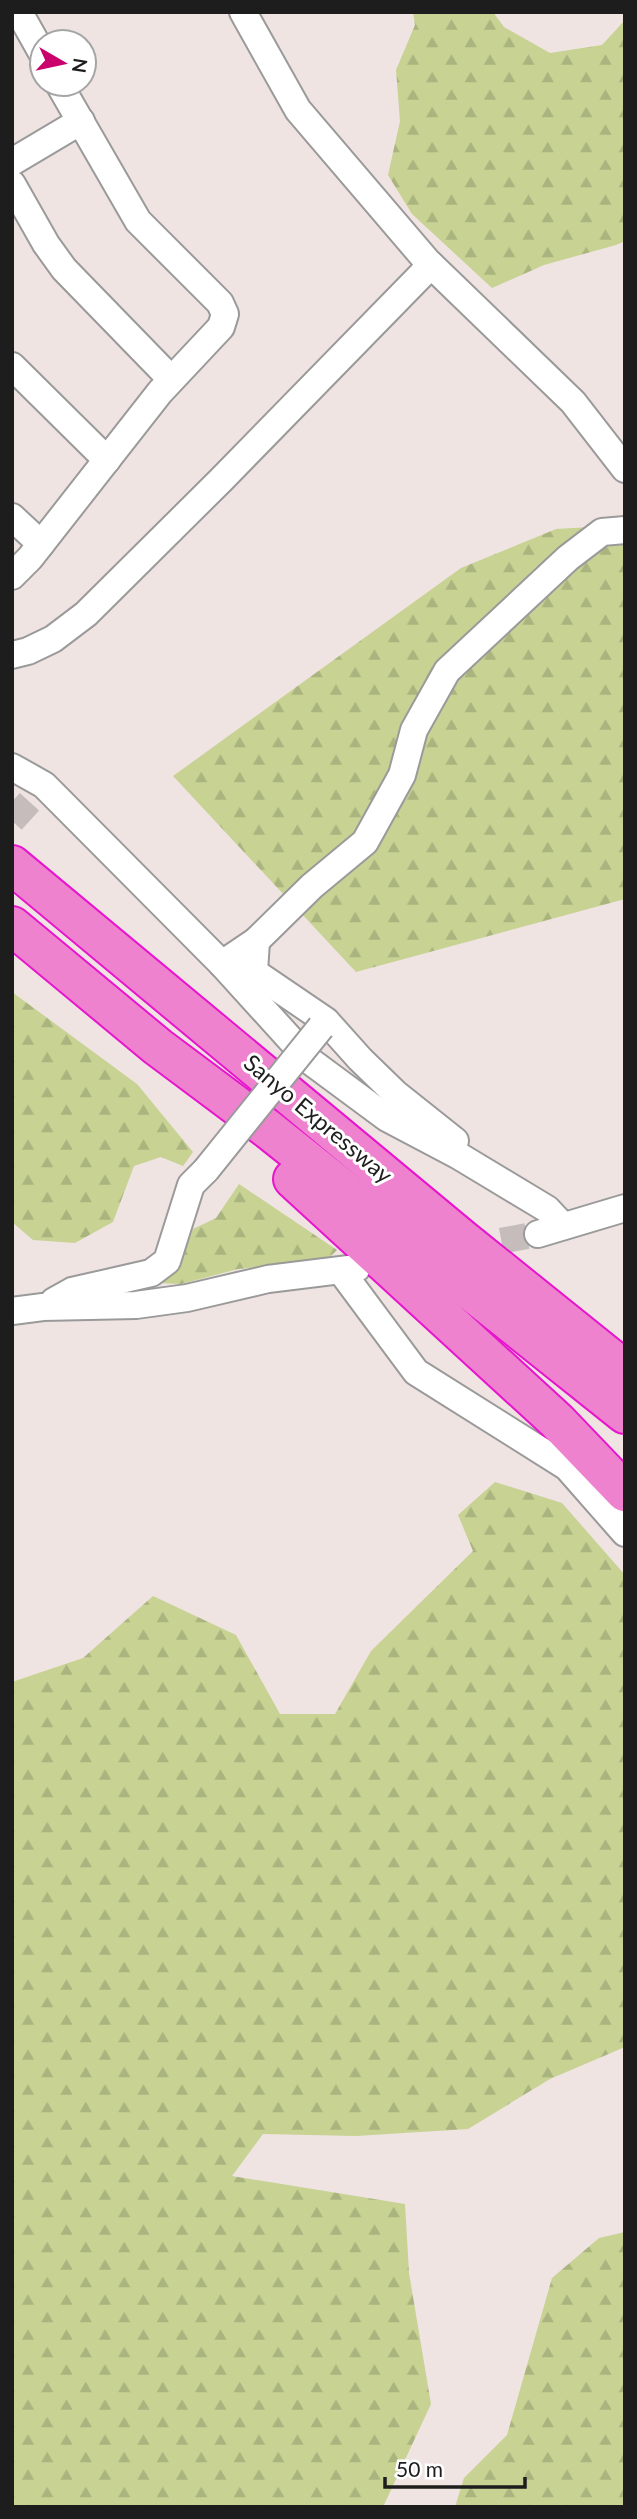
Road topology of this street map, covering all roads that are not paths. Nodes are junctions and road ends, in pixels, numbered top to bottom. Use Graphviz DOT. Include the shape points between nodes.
graph roads {
  1 [pos="19,12"];
  2 [pos="243,12"];
  3 [pos="28,28"];
  4 [pos="67,98"];
  5 [pos="80,121"];
  6 [pos="12,162"];
  7 [pos="12,184"];
  8 [pos="431,265"];
  9 [pos="12,366"];
  10 [pos="171,379"];
  11 [pos="107,460"];
  12 [pos="625,469"];
  13 [pos="12,517"];
  14 [pos="625,530"];
  15 [pos="41,544"];
  16 [pos="12,576"];
  17 [pos="12,655"];
  18 [pos="12,767"];
  19 [pos="12,863"];
  20 [pos="12,926"];
  21 [pos="256,941"];
  22 [pos="222,964"];
  23 [pos="323,1024"];
  24 [pos="158,1047"];
  25 [pos="459,1156"];
  26 [pos="625,1208"];
  27 [pos="43,1307"];
  28 [pos="12,1311"];
  29 [pos="625,1344"];
  30 [pos="625,1370"];
  31 [pos="625,1414"];
  32 [pos="625,1492"];
  33 [pos="625,1533"];
  1 -- 3 [label="street"];
  2 -- 8 [label="street" via="298,110"];
  4 -- 5 [label="street"];
  5 -- 6 [label="street"];
  5 -- 10 [label="street" via="138,221 223,308 221,327"];
  7 -- 10 [label="street" via="64,269"];
  8 -- 12 [label="street" via="573,402"];
  8 -- 17 [label="street" via="81,618 41,646"];
  9 -- 11 [label="street"];
  10 -- 11 [label="street"];
  11 -- 15 [label="street"];
  13 -- 15 [label="street"];
  14 -- 21 [label="street" via="602,532 568,558 447,671 414,730 402,775 365,842"];
  15 -- 16 [label="street"];
  18 -- 22 [label="street"];
  19 -- 29 [label="highway"];
  19 -- 30 [label="highway, Sanyo Expressway"];
  20 -- 24 [label="highway, Sanyo Expressway"];
  21 -- 22 [label="street"];
  21 -- 23 [label="street" via="254,972"];
  22 -- 25 [label="street" via="310,1061 387,1118"];
  23 -- 25 [label="street" via="396,1094 454,1139"];
  23 -- 27 [label="street, bridge" via="191,1185 167,1261 151,1273 72,1291"];
  24 -- 31 [label="highway, Sanyo Expressway" via="270,1130"];
  24 -- 32 [label="highway" via="218,1110 557,1421"];
  25 -- 26 [label="street" via="547,1209 550,1230"];
  27 -- 28 [label="street"];
  27 -- 33 [label="street" via="136,1305 268,1279 352,1269 416,1372 567,1467"];
}
